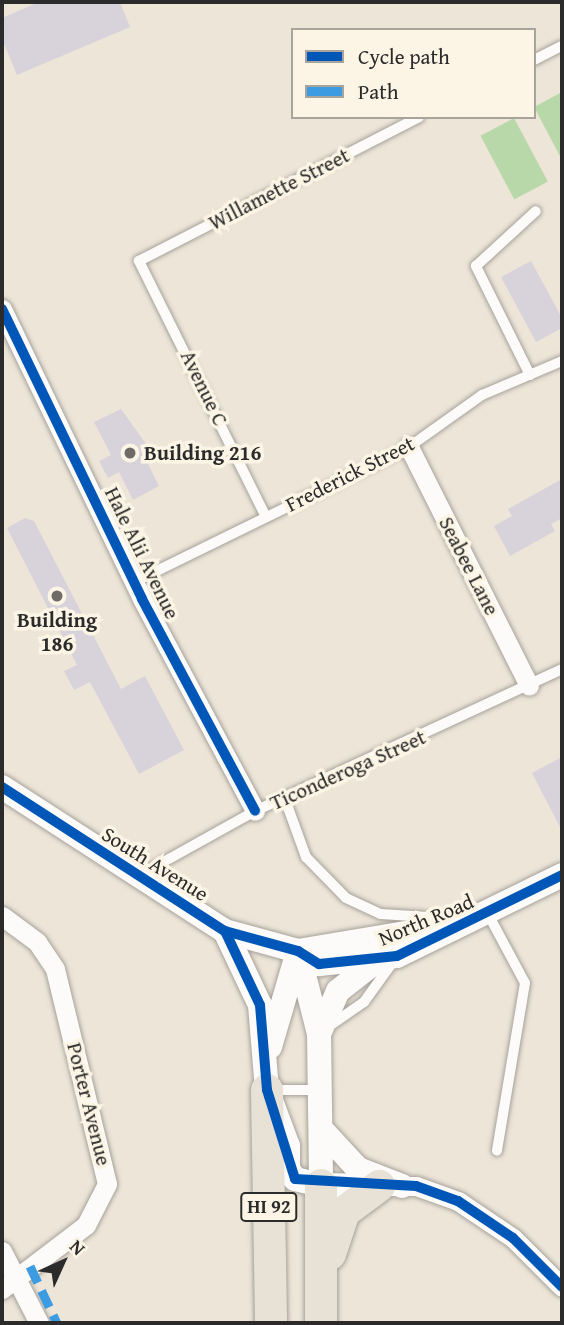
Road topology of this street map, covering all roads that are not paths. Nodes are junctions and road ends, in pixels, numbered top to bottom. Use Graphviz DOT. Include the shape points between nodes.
graph roads {
  1 [pos="562,46"];
  2 [pos="536,59"];
  3 [pos="415,119"];
  4 [pos="536,211"];
  5 [pos="139,261"];
  6 [pos="2,309"];
  7 [pos="562,360"];
  8 [pos="530,375"];
  9 [pos="409,447"];
  10 [pos="266,517"];
  11 [pos="134,582"];
  12 [pos="562,669"];
  13 [pos="529,686"];
  14 [pos="2,788"];
  15 [pos="286,802"];
  16 [pos="255,811"];
  17 [pos="562,875"];
  18 [pos="136,877"];
  19 [pos="2,916"];
  20 [pos="482,917"];
  21 [pos="225,931"];
  22 [pos="298,951"];
  23 [pos="387,958"];
  24 [pos="319,1034"];
  25 [pos="267,1054"];
  26 [pos="267,1090"];
  27 [pos="321,1090"];
  28 [pos="321,1129"];
  29 [pos="496,1151"];
  30 [pos="321,1185"];
  31 [pos="391,1186"];
  32 [pos="2,1251"];
  33 [pos="9,1282"];
  34 [pos="321,1282"];
  35 [pos="562,1287"];
  36 [pos="39,1323"];
  37 [pos="271,1323"];
  38 [pos="321,1323"];
  1 -- 2 [label="lane"];
  3 -- 5 [label="lane, Willamette Street"];
  4 -- 8 [label="lane" via="475,266"];
  5 -- 10 [label="lane, Avenue C"];
  6 -- 11 [label="street, Hale Alii Avenue"];
  7 -- 8 [label="lane, Frederick Street"];
  8 -- 9 [label="lane, Frederick Street" via="482,395"];
  9 -- 10 [label="lane, Frederick Street"];
  9 -- 13 [label="street, Seabee Lane"];
  10 -- 11 [label="lane, Frederick Street"];
  11 -- 16 [label="street, Hale Alii Avenue"];
  12 -- 13 [label="lane, Ticonderoga Street"];
  13 -- 15 [label="lane, Ticonderoga Street"];
  14 -- 18 [label="street, South Avenue"];
  15 -- 16 [label="lane, Ticonderoga Street"];
  15 -- 20 [label="lane" via="306,857 346,898 381,914"];
  16 -- 18 [label="lane, Ticonderoga Street"];
  17 -- 20 [label="street, North Road"];
  18 -- 21 [label="street, South Avenue"];
  19 -- 33 [label="street, Porter Avenue" via="37,942 55,969 107,1169 105,1197 86,1225"];
  20 -- 22 [label="street, North Road"];
  20 -- 23 [label="street, North Road"];
  20 -- 29 [label="lane" via="525,983"];
  21 -- 22 [label="street, South Avenue"];
  21 -- 25 [label="street" via="255,987"];
  22 -- 23 [label="street, North Road" via="319,964"];
  22 -- 24 [label="street"];
  22 -- 25 [label="street"];
  23 -- 24 [label="street" via="353,974 338,991"];
  24 -- 27 [label="street, HI 92"];
  25 -- 26 [label="street, HI 92"];
  26 -- 27 [label="lane"];
  26 -- 30 [label="street" via="288,1146 288,1169 295,1179"];
  26 -- 37 [label="main road, HI 92"];
  27 -- 28 [label="street, HI 92"];
  28 -- 30 [label="street, HI 92"];
  28 -- 31 [label="street" via="358,1169"];
  30 -- 31 [label="street"];
  30 -- 34 [label="main road, HI 92"];
  31 -- 34 [label="main road" via="344,1212"];
  31 -- 35 [label="street" via="458,1201 513,1238"];
  32 -- 33 [label="street"];
  33 -- 36 [label="street"];
  34 -- 38 [label="main road, HI 92"];
}
